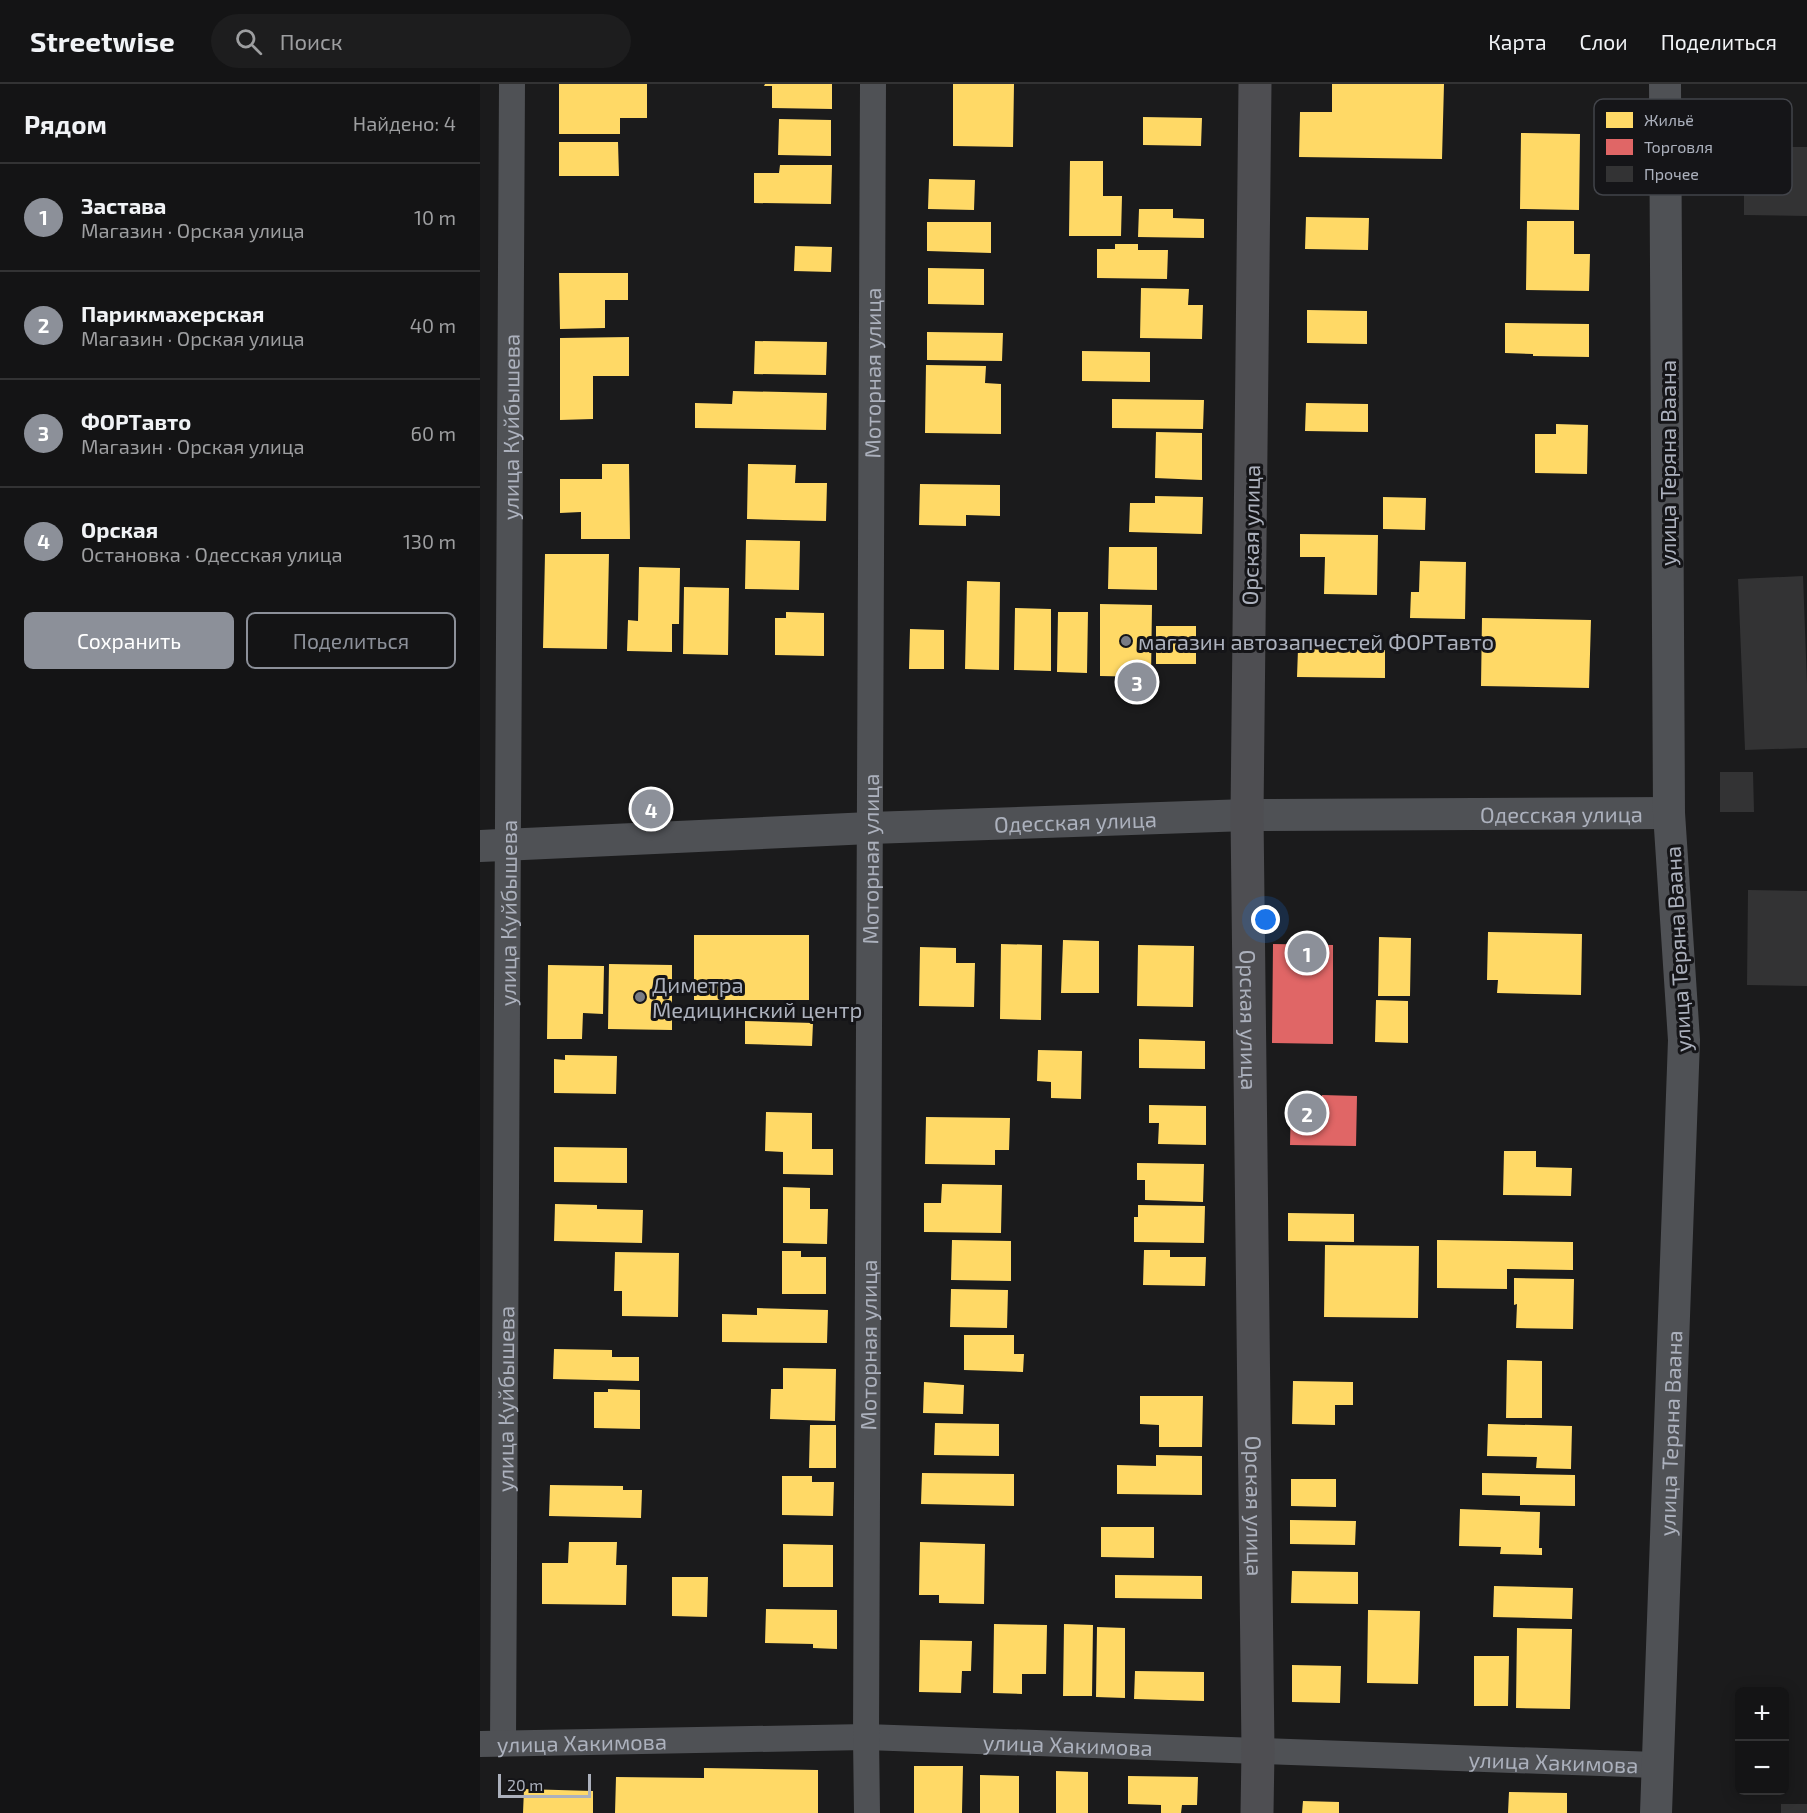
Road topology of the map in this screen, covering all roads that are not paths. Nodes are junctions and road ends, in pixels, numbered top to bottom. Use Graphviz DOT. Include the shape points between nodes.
graph roads {
  1 [pos="512,84"];
  2 [pos="873,84"];
  3 [pos="1255,84"];
  4 [pos="1665,84"];
  5 [pos="1665,99"];
  6 [pos="1666,195"];
  7 [pos="1669,813"];
  8 [pos="1247,815"];
  9 [pos="870,828"];
  10 [pos="494,845"];
  11 [pos="866,1737"];
  12 [pos="492,1743"];
  13 [pos="1258,1751"];
  14 [pos="1656,1765"];
  15 [pos="867,1813"];
  16 [pos="1257,1813"];
  17 [pos="1656,1813"];
  1 -- 10 [label="street, улица Куйбышева"];
  2 -- 9 [label="street, Моторная улица"];
  3 -- 8 [label="main road, Орская улица"];
  4 -- 5 [label="street, улица Теряна Ваана"];
  6 -- 7 [label="street, улица Теряна Ваана"];
  7 -- 8 [label="street, Одесская улица"];
  7 -- 14 [label="street, улица Теряна Ваана" via="1684,1040"];
  8 -- 9 [label="street, Одесская улица"];
  8 -- 13 [label="main road, Орская улица"];
  9 -- 10 [label="street, Одесская улица"];
  9 -- 11 [label="street, Моторная улица"];
  10 -- 12 [label="street, улица Куйбышева"];
  11 -- 12 [label="street, улица Хакимова"];
  11 -- 13 [label="street, улица Хакимова"];
  11 -- 15 [label="street, Моторная улица"];
  13 -- 14 [label="street, улица Хакимова"];
  13 -- 16 [label="main road, Орская улица"];
  14 -- 17 [label="street, улица Теряна Ваана"];
}
